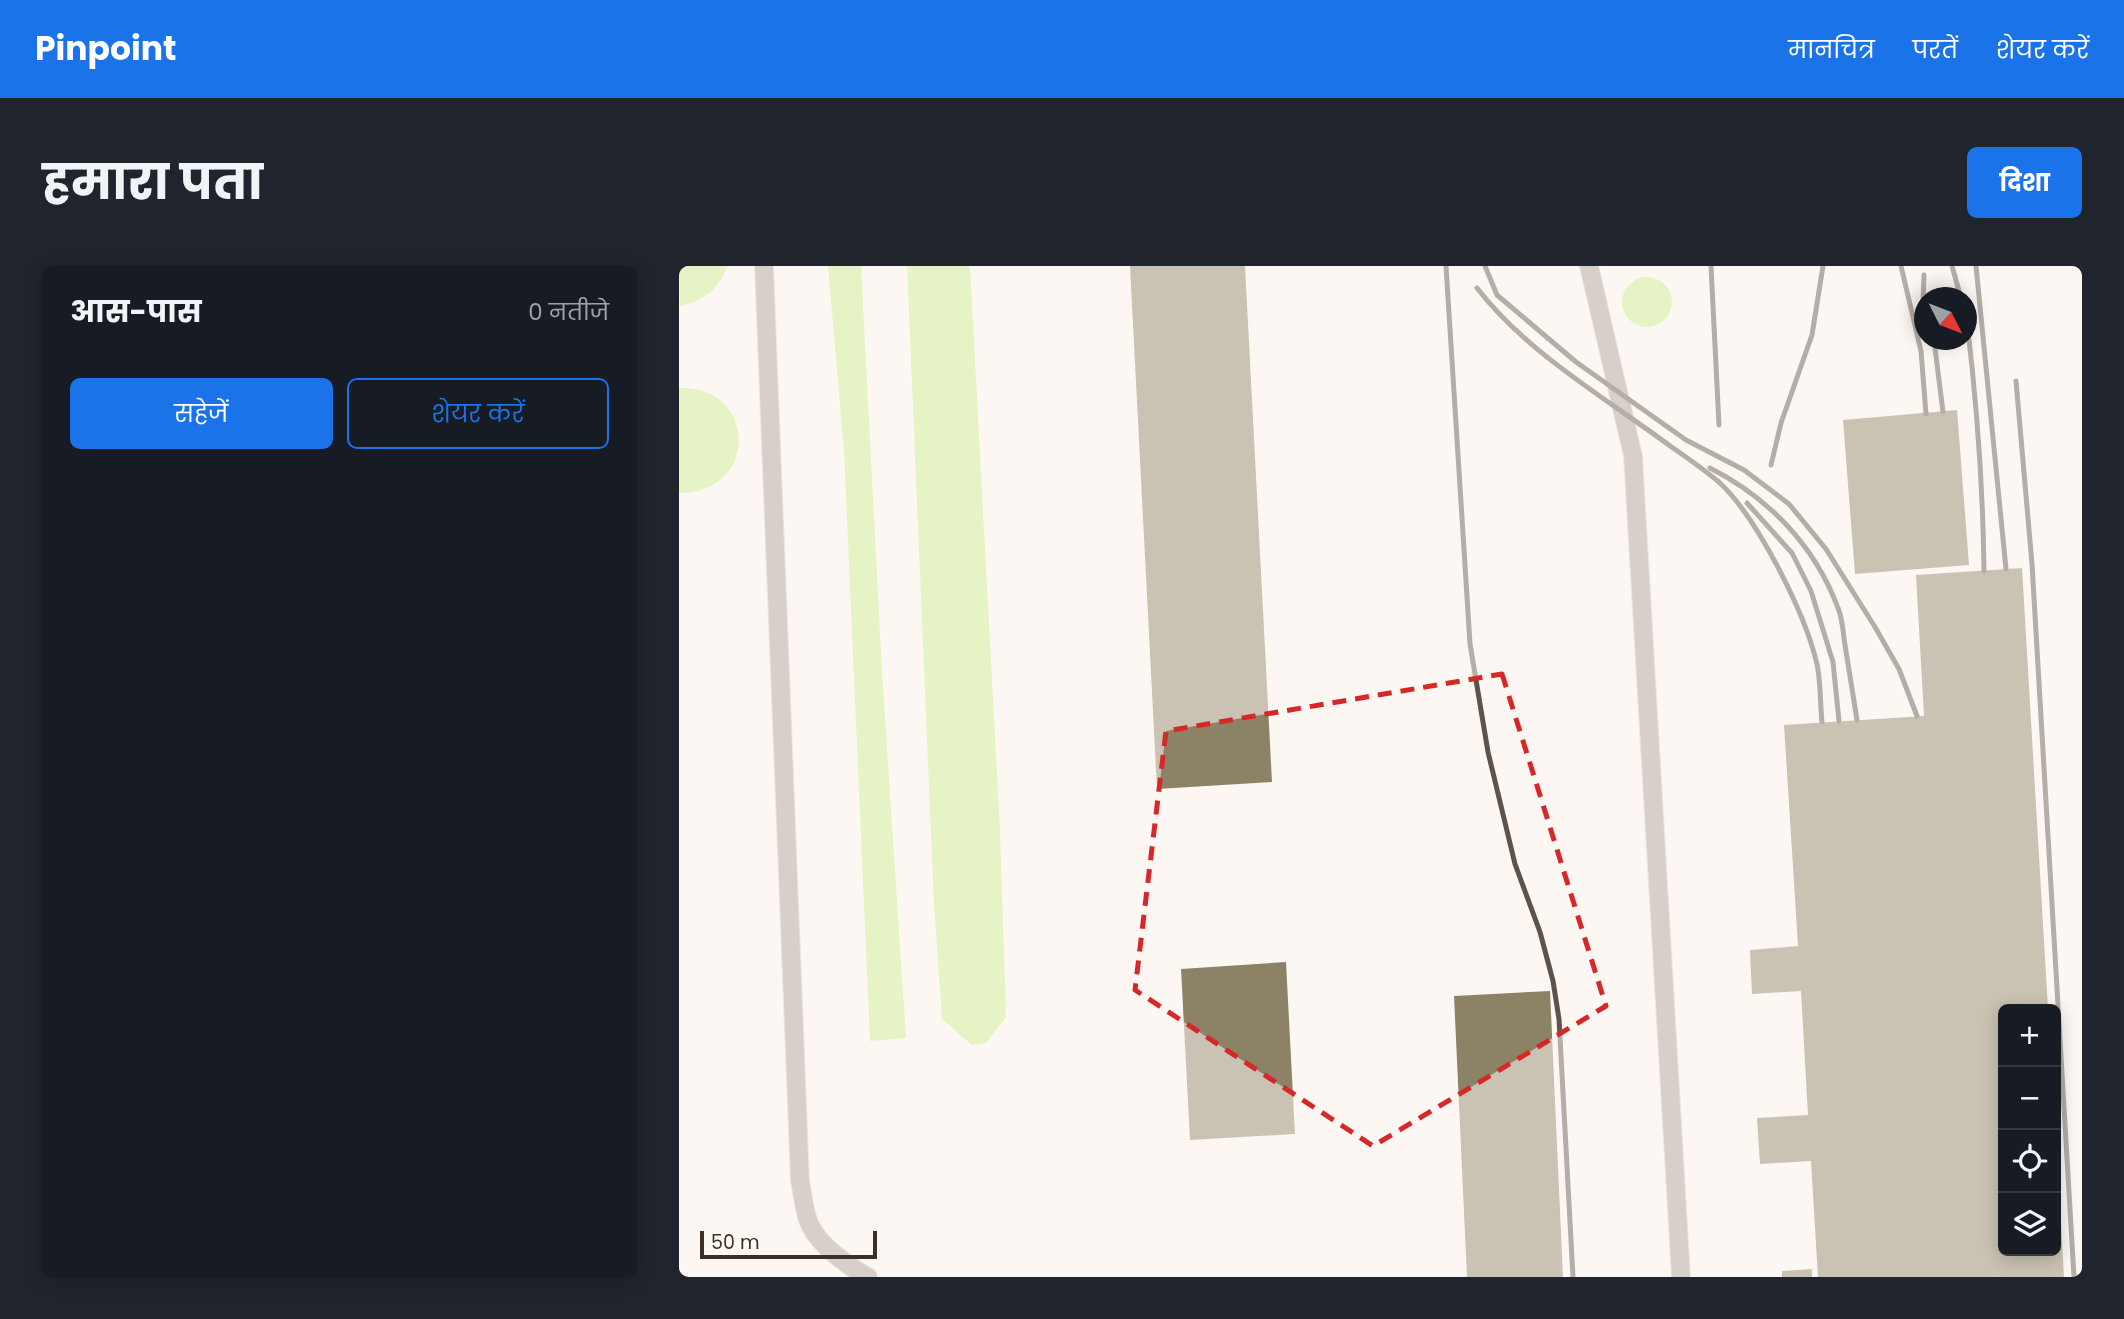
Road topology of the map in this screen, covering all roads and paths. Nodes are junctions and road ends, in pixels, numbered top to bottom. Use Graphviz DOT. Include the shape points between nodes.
graph roads {
  1 [pos="764,266"];
  2 [pos="1589,266"];
  3 [pos="868,1277"];
  4 [pos="1681,1277"];
  1 -- 3 [label="lane" via="800,1181 810,1225 829,1249"];
  2 -- 4 [label="lane" via="1633,456"];
}
